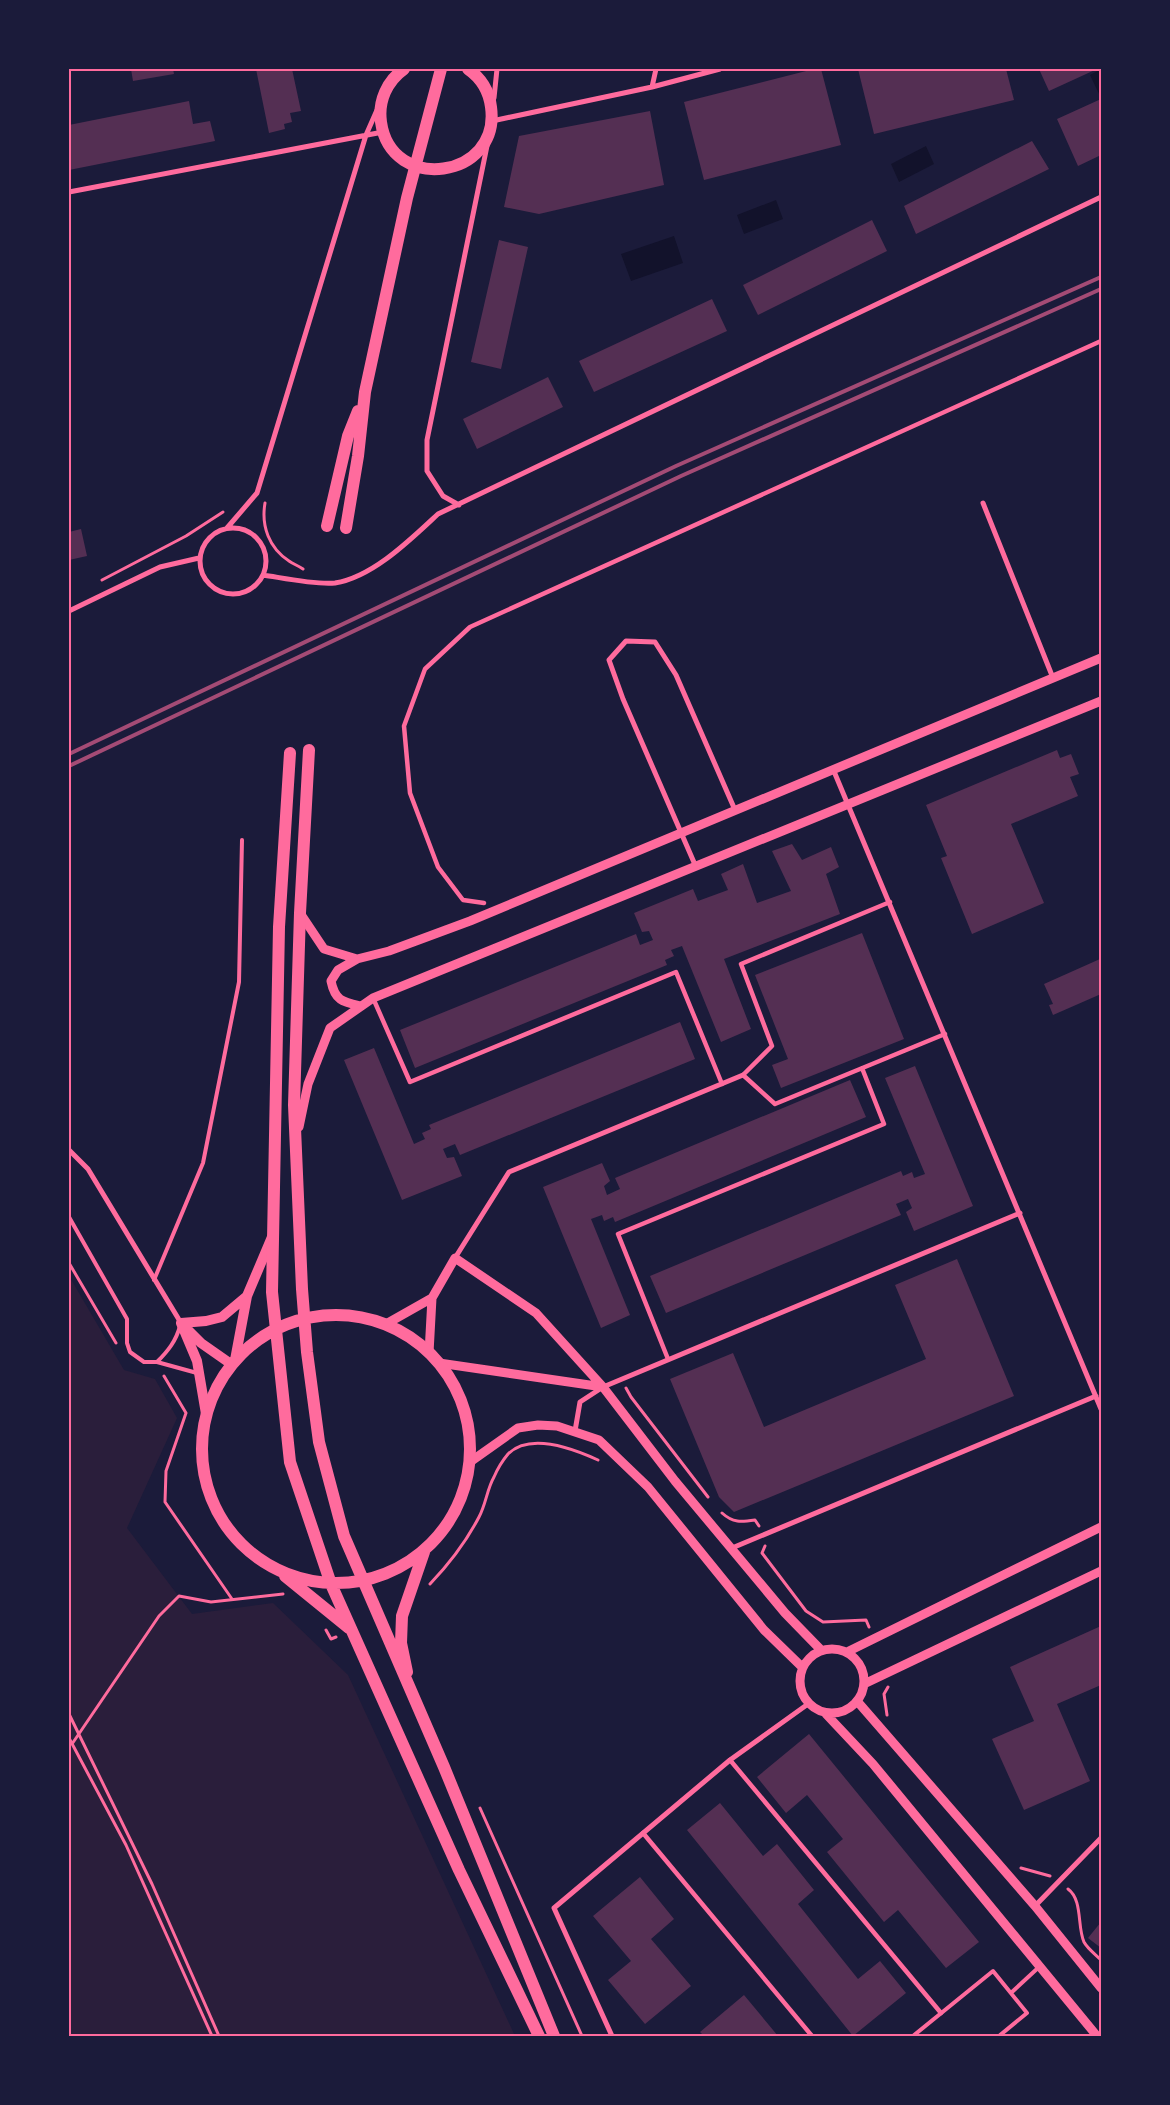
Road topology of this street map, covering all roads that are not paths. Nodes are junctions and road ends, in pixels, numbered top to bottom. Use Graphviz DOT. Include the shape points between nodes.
graph roads {
  1 [pos="392,69"];
  2 [pos="404,69"];
  3 [pos="441,69"];
  4 [pos="468,69"];
  5 [pos="497,69"];
  6 [pos="656,69"];
  7 [pos="720,69"];
  8 [pos="652,87"];
  9 [pos="384,95"];
  10 [pos="492,121"];
  11 [pos="383,132"];
  12 [pos="366,136"];
  13 [pos="415,166"];
  14 [pos="69,192"];
  15 [pos="1101,197"];
  16 [pos="1101,341"];
  17 [pos="365,392"];
  18 [pos="983,503"];
  19 [pos="459,505"];
  20 [pos="326,526"];
  21 [pos="228,528"];
  22 [pos="346,528"];
  23 [pos="199,558"];
  24 [pos="262,575"];
  25 [pos="69,610"];
  26 [pos="1101,658"];
  27 [pos="1053,678"];
  28 [pos="1101,702"];
  29 [pos="309,750"];
  30 [pos="290,754"];
  31 [pos="833,769"];
  32 [pos="849,805"];
  33 [pos="735,810"];
  34 [pos="682,832"];
  35 [pos="242,840"];
  36 [pos="696,867"];
  37 [pos="890,902"];
  38 [pos="484,903"];
  39 [pos="300,913"];
  40 [pos="357,959"];
  41 [pos="373,998"];
  42 [pos="361,1006"];
  43 [pos="945,1034"];
  44 [pos="862,1068"];
  45 [pos="743,1075"];
  46 [pos="722,1084"];
  47 [pos="295,1145"];
  48 [pos="69,1150"];
  49 [pos="1020,1213"];
  50 [pos="69,1217"];
  51 [pos="273,1234"];
  52 [pos="455,1258"];
  53 [pos="154,1280"];
  54 [pos="247,1296"];
  55 [pos="432,1298"];
  56 [pos="181,1323"];
  57 [pos="304,1323"];
  58 [pos="386,1324"];
  59 [pos="276,1334"];
  60 [pos="429,1353"];
  61 [pos="668,1359"];
  62 [pos="157,1362"];
  63 [pos="233,1362"];
  64 [pos="439,1363"];
  65 [pos="200,1374"];
  66 [pos="603,1387"];
  67 [pos="1096,1396"];
  68 [pos="1101,1409"];
  69 [pos="206,1414"];
  70 [pos="576,1432"];
  71 [pos="470,1462"];
  72 [pos="1101,1527"];
  73 [pos="732,1548"];
  74 [pos="424,1552"];
  75 [pos="1101,1571"];
  76 [pos="279,1572"];
  77 [pos="362,1578"];
  78 [pos="331,1584"];
  79 [pos="351,1630"];
  80 [pos="821,1650"];
  81 [pos="846,1652"];
  82 [pos="802,1667"];
  83 [pos="864,1684"];
  84 [pos="412,1694"];
  85 [pos="857,1701"];
  86 [pos="808,1704"];
  87 [pos="826,1714"];
  88 [pos="730,1760"];
  89 [pos="643,1833"];
  90 [pos="1101,1838"];
  91 [pos="1035,1906"];
  92 [pos="1041,1965"];
  93 [pos="1101,1988"];
  94 [pos="1012,1992"];
  95 [pos="941,2013"];
  96 [pos="539,2036"];
  97 [pos="554,2036"];
  98 [pos="612,2036"];
  99 [pos="812,2036"];
  100 [pos="913,2036"];
  101 [pos="999,2036"];
  102 [pos="1097,2036"];
  1 -- 9 [label="street"];
  2 -- 9 [label="main road" via="394,77"];
  3 -- 13 [label="main road"];
  4 -- 10 [label="main road" via="486,89"];
  5 -- 10 [label="street"];
  6 -- 8 [label="street"];
  7 -- 8 [label="street"];
  8 -- 10 [label="street"];
  9 -- 11 [label="main road"];
  9 -- 12 [label="street"];
  10 -- 13 [label="main road" via="481,147 459,165 437,170"];
  10 -- 19 [label="street" via="427,440 427,471 443,496"];
  11 -- 12 [label="street"];
  11 -- 13 [label="main road" via="399,156"];
  12 -- 14 [label="street"];
  12 -- 21 [label="street" via="257,493"];
  13 -- 17 [label="main road"];
  15 -- 19 [label="street"];
  16 -- 38 [label="street" via="470,627 424,669 404,726 410,793 438,867 463,900"];
  17 -- 20 [label="main road" via="348,436"];
  17 -- 22 [label="main road"];
  18 -- 27 [label="street"];
  19 -- 24 [label="street" via="438,514 372,570 335,583"];
  21 -- 23 [label="street" via="208,538"];
  21 -- 24 [label="street" via="242,530 257,538 266,558"];
  23 -- 24 [label="street" via="204,579 222,593 244,593 253,588"];
  23 -- 25 [label="street" via="160,567"];
  26 -- 27 [label="street"];
  27 -- 31 [label="street"];
  28 -- 32 [label="street"];
  29 -- 39 [label="main road"];
  30 -- 51 [label="main road" via="279,927"];
  31 -- 32 [label="street"];
  31 -- 33 [label="street"];
  32 -- 36 [label="street"];
  32 -- 37 [label="street"];
  33 -- 34 [label="street"];
  33 -- 34 [label="street" via="676,675 655,642 626,641 609,660"];
  34 -- 36 [label="street"];
  34 -- 40 [label="street" via="470,921 389,952"];
  35 -- 53 [label="lane" via="239,982 203,1163"];
  36 -- 41 [label="street"];
  37 -- 43 [label="street"];
  37 -- 45 [label="street" via="741,964 772,1046"];
  39 -- 40 [label="street" via="324,949"];
  39 -- 47 [label="main road"];
  40 -- 42 [label="street" via="338,970 331,981 340,1001"];
  41 -- 42 [label="street"];
  41 -- 46 [label="street" via="410,1082 676,972"];
  42 -- 47 [label="street" via="330,1028 308,1084"];
  43 -- 44 [label="street"];
  43 -- 49 [label="street"];
  44 -- 45 [label="street" via="775,1104"];
  44 -- 61 [label="street" via="884,1124 618,1234"];
  45 -- 46 [label="street"];
  46 -- 52 [label="street" via="509,1172"];
  47 -- 57 [label="main road"];
  48 -- 53 [label="street" via="88,1169"];
  49 -- 61 [label="street"];
  49 -- 67 [label="street"];
  50 -- 62 [label="lane" via="127,1319 130,1352 144,1362"];
  51 -- 54 [label="main road"];
  51 -- 59 [label="main road" via="272,1292"];
  52 -- 55 [label="street"];
  52 -- 66 [label="street" via="536,1313"];
  53 -- 56 [label="street"];
  54 -- 56 [label="main road" via="222,1317"];
  54 -- 63 [label="main road"];
  55 -- 58 [label="street"];
  55 -- 60 [label="street"];
  56 -- 62 [label="lane" via="171,1347"];
  56 -- 63 [label="main road" via="201,1343"];
  56 -- 65 [label="main road"];
  57 -- 58 [label="main road" via="324,1315 355,1316"];
  57 -- 59 [label="main road"];
  57 -- 77 [label="main road" via="319,1442 344,1536"];
  58 -- 60 [label="main road" via="415,1340"];
  59 -- 63 [label="main road" via="261,1337"];
  59 -- 78 [label="main road" via="290,1462"];
  60 -- 64 [label="main road"];
  61 -- 66 [label="street"];
  62 -- 65 [label="lane"];
  63 -- 69 [label="main road" via="218,1385"];
  64 -- 66 [label="street"];
  64 -- 71 [label="main road" via="458,1393 469,1427"];
  65 -- 69 [label="main road"];
  66 -- 70 [label="street" via="580,1402"];
  66 -- 73 [label="street"];
  67 -- 68 [label="street"];
  67 -- 73 [label="street"];
  69 -- 76 [label="main road" via="202,1451 207,1488 219,1514 247,1551"];
  70 -- 71 [label="street" via="557,1426 518,1428"];
  70 -- 82 [label="street" via="599,1440 648,1487 764,1630"];
  71 -- 74 [label="main road" via="462,1496 447,1526"];
  72 -- 81 [label="street"];
  73 -- 80 [label="street" via="785,1613"];
  74 -- 77 [label="main road" via="390,1573"];
  74 -- 84 [label="main road" via="402,1616 401,1643"];
  75 -- 83 [label="street"];
  76 -- 78 [label="main road" via="315,1583"];
  76 -- 79 [label="main road"];
  77 -- 78 [label="main road"];
  77 -- 84 [label="main road"];
  78 -- 79 [label="main road"];
  79 -- 96 [label="main road" via="459,1870"];
  80 -- 81 [label="street"];
  80 -- 82 [label="street"];
  81 -- 83 [label="street" via="858,1662"];
  82 -- 86 [label="street" via="799,1686"];
  83 -- 85 [label="street"];
  84 -- 97 [label="main road"];
  85 -- 87 [label="street" via="847,1710"];
  85 -- 91 [label="street"];
  86 -- 87 [label="street"];
  86 -- 88 [label="street"];
  87 -- 92 [label="street" via="873,1764"];
  88 -- 89 [label="street"];
  88 -- 95 [label="street"];
  89 -- 98 [label="street" via="554,1908"];
  89 -- 99 [label="street"];
  90 -- 91 [label="street"];
  91 -- 93 [label="street"];
  92 -- 94 [label="lane"];
  92 -- 102 [label="street"];
  94 -- 95 [label="lane" via="994,1971"];
  94 -- 101 [label="lane" via="1027,2013"];
  95 -- 100 [label="lane"];
}
